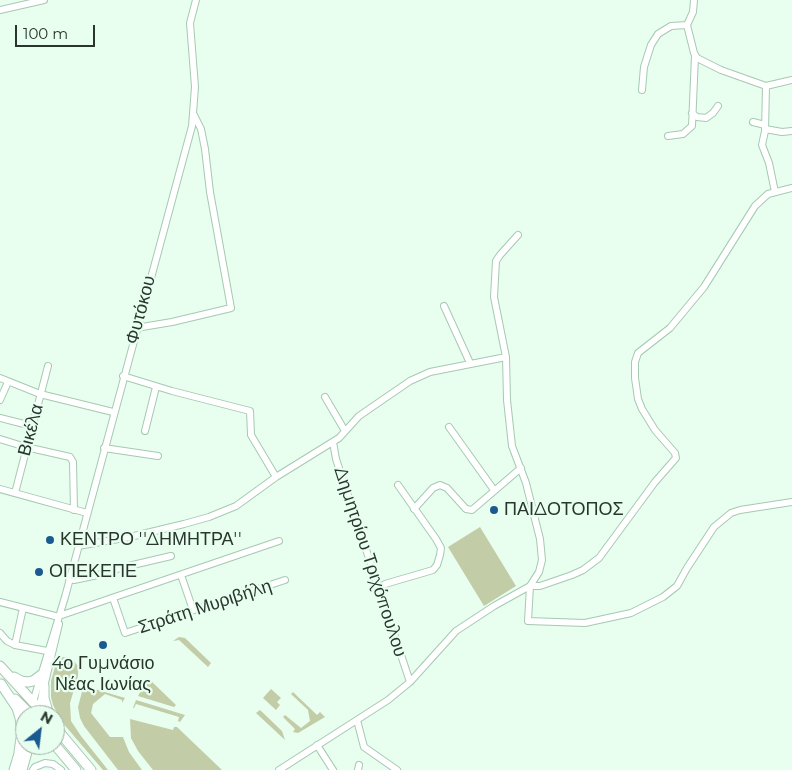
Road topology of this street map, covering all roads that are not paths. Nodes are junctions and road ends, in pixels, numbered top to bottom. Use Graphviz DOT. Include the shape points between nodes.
graph roads {
  1 [pos="44,0"];
  2 [pos="196,0"];
  3 [pos="694,0"];
  4 [pos="0,10"];
  5 [pos="687,25"];
  6 [pos="695,56"];
  7 [pos="792,80"];
  8 [pos="766,86"];
  9 [pos="642,90"];
  10 [pos="718,106"];
  11 [pos="692,114"];
  12 [pos="193,115"];
  13 [pos="753,122"];
  14 [pos="765,127"];
  15 [pos="792,131"];
  16 [pos="668,136"];
  17 [pos="792,188"];
  18 [pos="775,192"];
  19 [pos="518,234"];
  20 [pos="444,306"];
  21 [pos="136,328"];
  22 [pos="506,357"];
  23 [pos="470,364"];
  24 [pos="48,366"];
  25 [pos="123,376"];
  26 [pos="0,378"];
  27 [pos="8,382"];
  28 [pos="156,387"];
  29 [pos="40,394"];
  30 [pos="1,396"];
  31 [pos="326,397"];
  32 [pos="113,412"];
  33 [pos="0,418"];
  34 [pos="32,426"];
  35 [pos="449,427"];
  36 [pos="145,431"];
  37 [pos="345,431"];
  38 [pos="0,439"];
  39 [pos="333,442"];
  40 [pos="26,447"];
  41 [pos="104,448"];
  42 [pos="158,456"];
  43 [pos="521,468"];
  44 [pos="276,477"];
  45 [pos="398,485"];
  46 [pos="0,489"];
  47 [pos="494,490"];
  48 [pos="15,493"];
  49 [pos="792,502"];
  50 [pos="414,509"];
  51 [pos="74,510"];
  52 [pos="87,513"];
  53 [pos="279,541"];
  54 [pos="78,546"];
  55 [pos="171,556"];
  56 [pos="181,574"];
  57 [pos="69,579"];
  58 [pos="286,580"];
  59 [pos="530,586"];
  60 [pos="379,588"];
  61 [pos="112,598"];
  62 [pos="0,602"];
  63 [pos="23,608"];
  64 [pos="193,610"];
  65 [pos="59,617"];
  66 [pos="0,633"];
  67 [pos="15,645"];
  68 [pos="47,651"];
  69 [pos="2,668"];
  70 [pos="41,675"];
  71 [pos="410,682"];
  72 [pos="1,683"];
  73 [pos="44,686"];
  74 [pos="15,705"];
  75 [pos="21,705"];
  76 [pos="34,705"];
  77 [pos="38,705"];
  78 [pos="39,705"];
  79 [pos="46,705"];
  80 [pos="357,720"];
  81 [pos="65,739"];
  82 [pos="317,745"];
  83 [pos="18,755"];
  84 [pos="26,755"];
  85 [pos="63,755"];
  86 [pos="14,770"];
  87 [pos="22,770"];
  88 [pos="33,770"];
  89 [pos="61,770"];
  90 [pos="76,770"];
  91 [pos="90,770"];
  92 [pos="280,770"];
  93 [pos="333,770"];
  94 [pos="397,770"];
  1 -- 4 [label="street"];
  2 -- 12 [label="street, Φυτόκου" via="190,23 195,87"];
  3 -- 5 [label="street"];
  5 -- 6 [label="street"];
  5 -- 9 [label="street" via="671,26 658,34 644,67"];
  6 -- 8 [label="street" via="721,70"];
  6 -- 11 [label="street"];
  7 -- 8 [label="street"];
  8 -- 14 [label="street"];
  10 -- 11 [label="street" via="706,118"];
  11 -- 16 [label="street" via="692,126 686,132"];
  12 -- 21 [label="street, Φυτόκου"];
  12 -- 21 [label="street" via="201,129 205,149 231,308"];
  13 -- 14 [label="street"];
  14 -- 15 [label="street"];
  14 -- 18 [label="street" via="762,146"];
  17 -- 18 [label="street"];
  18 -- 59 [label="street" via="755,206 708,281 670,328 638,353 634,378 638,399 676,458 599,558 572,575 540,586"];
  19 -- 22 [label="street" via="500,255 495,267 494,297"];
  20 -- 23 [label="street"];
  21 -- 25 [label="street, Φυτόκου"];
  22 -- 23 [label="street"];
  22 -- 43 [label="street" via="510,436"];
  23 -- 37 [label="street" via="430,372 410,381 359,416"];
  24 -- 29 [label="street, Βικέλα"];
  25 -- 28 [label="street"];
  25 -- 32 [label="street, Φυτόκου"];
  26 -- 27 [label="street"];
  27 -- 29 [label="street"];
  27 -- 30 [label="street"];
  28 -- 36 [label="street"];
  28 -- 44 [label="street" via="250,411 252,438"];
  29 -- 32 [label="street"];
  29 -- 34 [label="street, Βικέλα"];
  31 -- 37 [label="street"];
  32 -- 41 [label="street, Φυτόκου"];
  33 -- 34 [label="street"];
  34 -- 40 [label="street, Βικέλα"];
  35 -- 47 [label="street"];
  37 -- 39 [label="street"];
  38 -- 40 [label="street"];
  39 -- 44 [label="street"];
  39 -- 60 [label="street, Δημητρίου Τριχόπουλου"];
  40 -- 48 [label="street, Βικέλα"];
  40 -- 51 [label="street" via="72,460"];
  41 -- 42 [label="street"];
  41 -- 52 [label="street, Φυτόκου"];
  43 -- 47 [label="street"];
  43 -- 59 [label="street" via="542,554 539,572"];
  44 -- 54 [label="street" via="244,502 209,517"];
  45 -- 50 [label="street"];
  46 -- 48 [label="street"];
  47 -- 50 [label="street" via="474,509 467,510 446,487 438,485"];
  48 -- 51 [label="street"];
  49 -- 59 [label="street" via="731,513 714,527 677,586 631,613 585,623 528,621"];
  50 -- 60 [label="street" via="441,548 437,565 432,570"];
  51 -- 52 [label="street"];
  52 -- 54 [label="street, Φυτόκου"];
  53 -- 56 [label="street"];
  54 -- 57 [label="street, Φυτόκου"];
  55 -- 57 [label="street" via="107,573"];
  56 -- 61 [label="street"];
  56 -- 64 [label="street"];
  57 -- 65 [label="street, Φυτόκου"];
  58 -- 64 [label="street, Στράτη Μυριβήλη"];
  59 -- 71 [label="street" via="456,631"];
  60 -- 71 [label="street, Δημητρίου Τριχόπουλου"];
  61 -- 64 [label="street, Στράτη Μυριβήλη" via="125,634"];
  61 -- 65 [label="street"];
  62 -- 63 [label="street"];
  63 -- 65 [label="street"];
  63 -- 67 [label="street"];
  65 -- 68 [label="street, Φυτόκου"];
  65 -- 73 [label="street, Φυτόκου"];
  66 -- 67 [label="street"];
  67 -- 68 [label="street"];
  68 -- 70 [label="street, Φυτόκου"];
  69 -- 70 [label="main road" via="26,682"];
  69 -- 76 [label="main road"];
  70 -- 77 [label="street, Φυτόκου"];
  71 -- 80 [label="street"];
  72 -- 74 [label="main road"];
  72 -- 75 [label="main road"];
  73 -- 78 [label="street, Φυτόκου"];
  73 -- 79 [label="main road"];
  80 -- 82 [label="street"];
  80 -- 94 [label="street" via="364,747"];
  81 -- 91 [label="main road"];
  82 -- 92 [label="street"];
  82 -- 93 [label="street"];
  83 -- 86 [label="main road"];
  84 -- 87 [label="main road"];
  85 -- 90 [label="main road"];
  88 -- 89 [label="street" via="45,763"];
}
